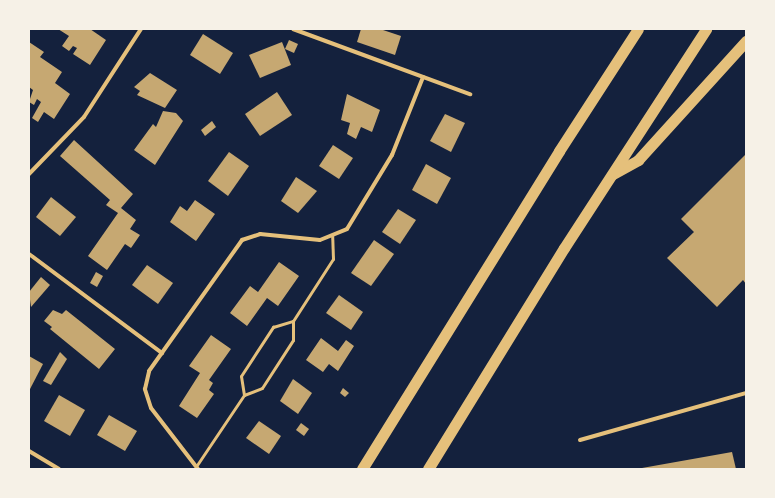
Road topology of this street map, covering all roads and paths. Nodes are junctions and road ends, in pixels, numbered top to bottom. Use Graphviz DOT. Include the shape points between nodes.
graph roads {
  1 [pos="141,29"];
  2 [pos="293,29"];
  3 [pos="638,29"];
  4 [pos="706,29"];
  5 [pos="746,41"];
  6 [pos="423,77"];
  7 [pos="470,94"];
  8 [pos="29,174"];
  9 [pos="611,176"];
  10 [pos="332,234"];
  11 [pos="29,254"];
  12 [pos="293,321"];
  13 [pos="162,353"];
  14 [pos="746,392"];
  15 [pos="244,395"];
  16 [pos="580,440"];
  17 [pos="29,451"];
  18 [pos="198,467"];
  19 [pos="59,469"];
  20 [pos="362,469"];
  21 [pos="428,469"];
  1 -- 8 [label="street" via="84,117"];
  2 -- 6 [label="street"];
  3 -- 20 [label="highway"];
  4 -- 9 [label="highway"];
  5 -- 9 [label="highway" via="638,160"];
  6 -- 7 [label="street"];
  6 -- 10 [label="street" via="392,155 347,229"];
  9 -- 21 [label="highway"];
  10 -- 12 [label="lane" via="333,259"];
  10 -- 13 [label="street" via="320,240 260,234 242,240"];
  11 -- 13 [label="street"];
  12 -- 15 [label="lane" via="293,340 262,388"];
  12 -- 15 [label="lane" via="273,327 241,376"];
  13 -- 18 [label="street" via="149,371 145,389 151,408"];
  14 -- 16 [label="street"];
  15 -- 18 [label="lane"];
  17 -- 19 [label="street"];
}
